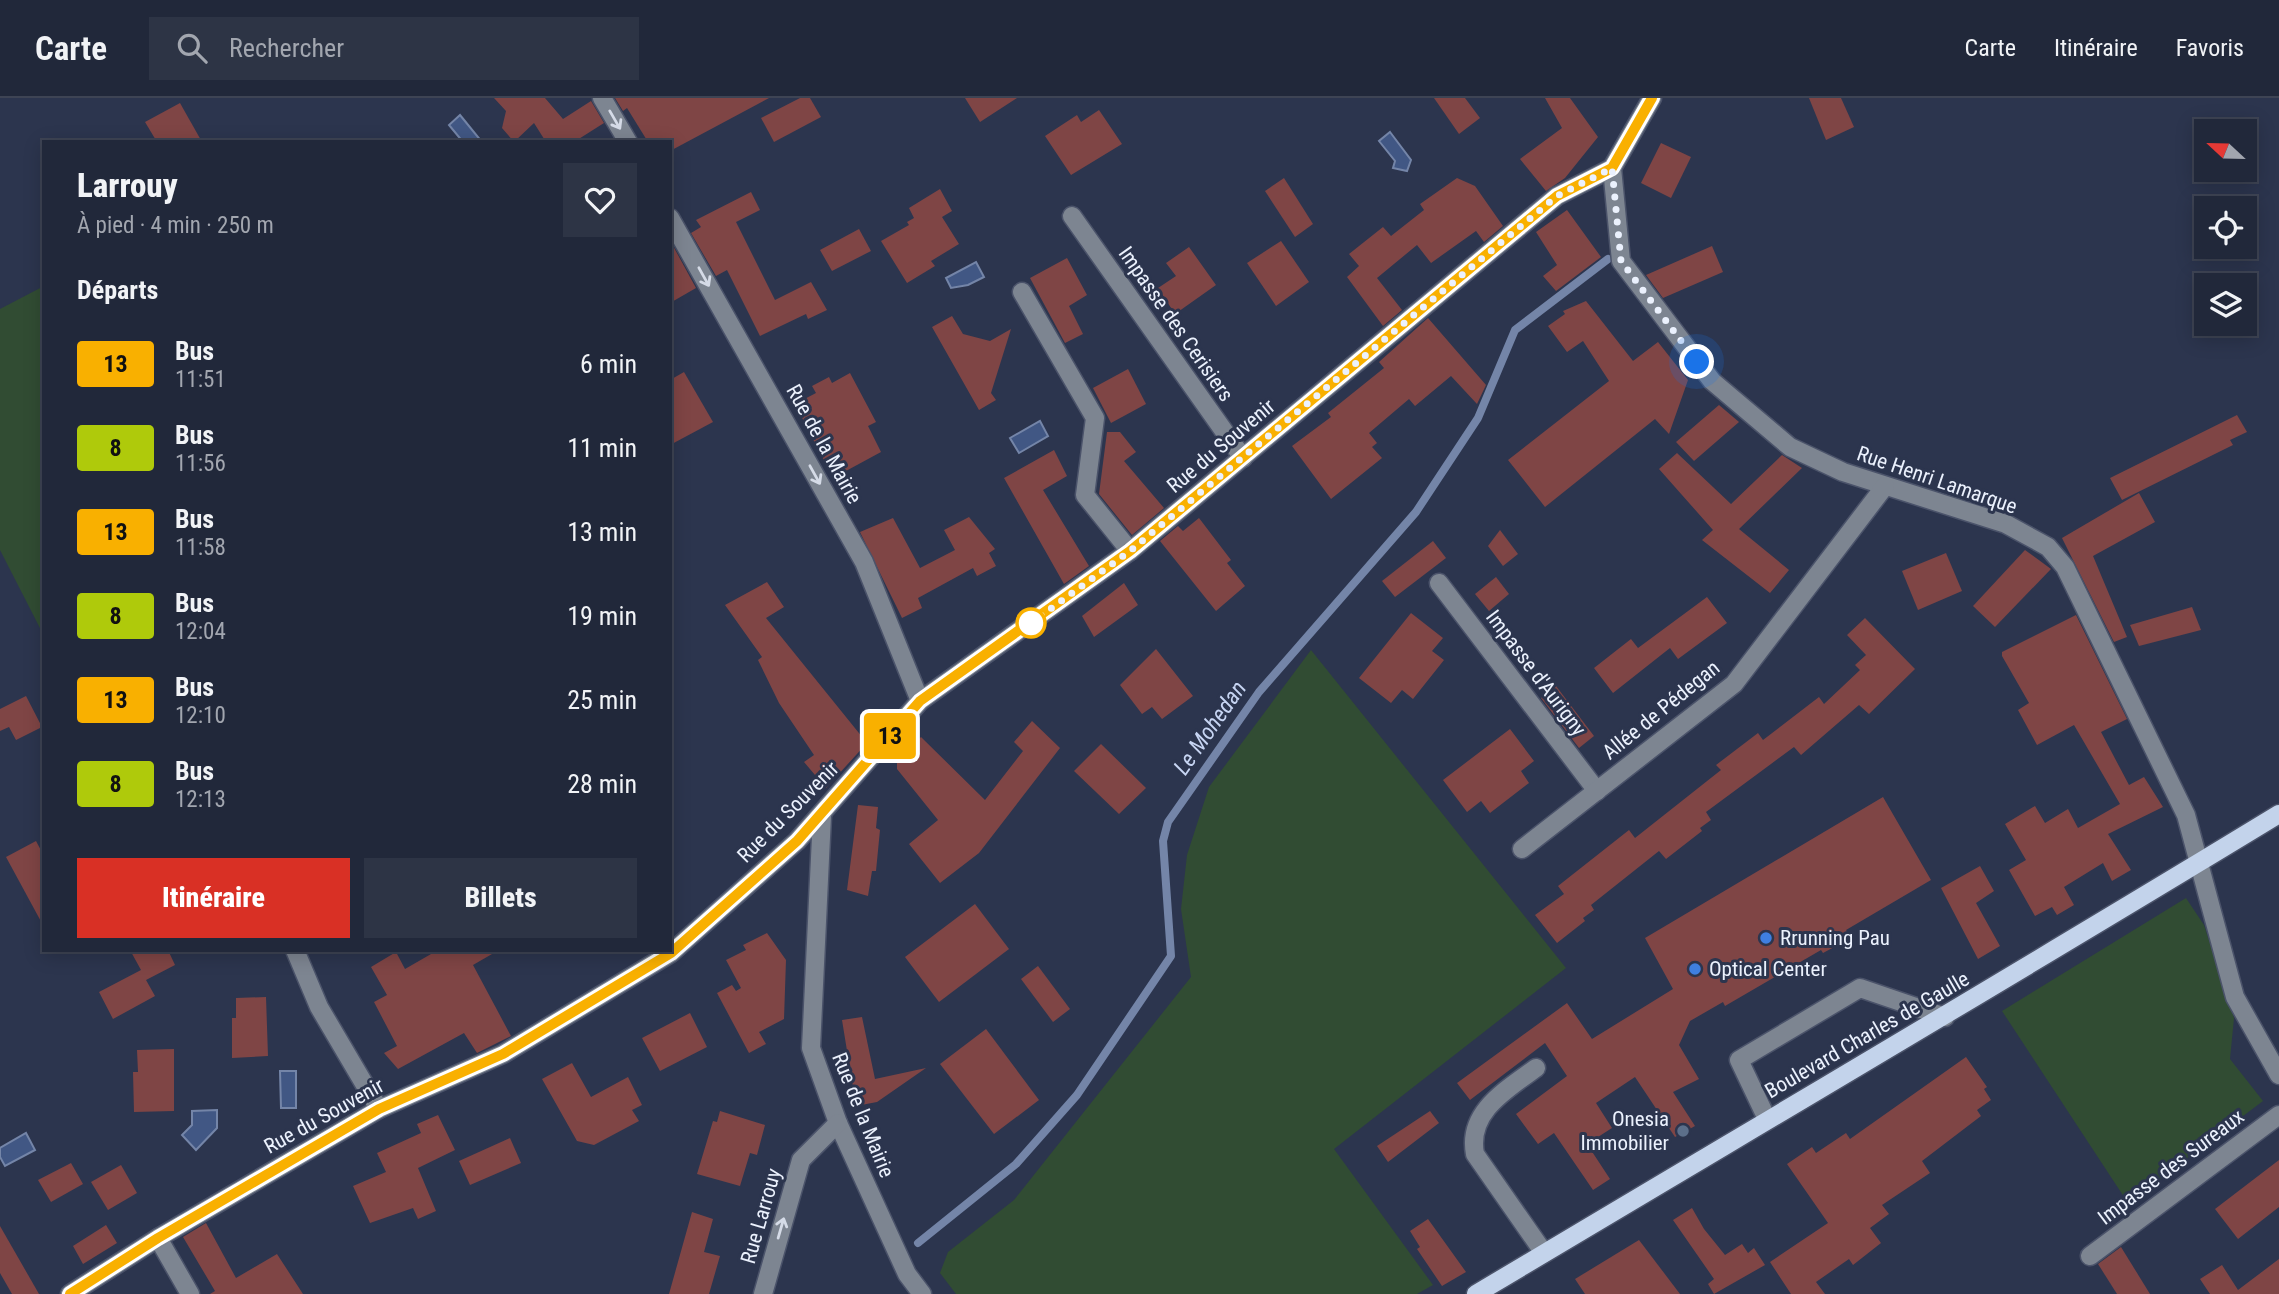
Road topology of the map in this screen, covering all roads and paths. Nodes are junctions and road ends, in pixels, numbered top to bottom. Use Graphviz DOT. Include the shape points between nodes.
graph roads {
  1 [pos="602,98"];
  2 [pos="1652,98"];
  3 [pos="627,140"];
  4 [pos="1612,168"];
  5 [pos="1072,216"];
  6 [pos="672,222"];
  7 [pos="1022,292"];
  8 [pos="1243,458"];
  9 [pos="1885,486"];
  10 [pos="1130,551"];
  11 [pos="1439,583"];
  12 [pos="920,701"];
  13 [pos="1597,791"];
  14 [pos="2279,814"];
  15 [pos="822,816"];
  16 [pos="1522,849"];
  17 [pos="2199,864"];
  18 [pos="296,952"];
  19 [pos="1945,1017"];
  20 [pos="1536,1068"];
  21 [pos="2279,1075"];
  22 [pos="379,1109"];
  23 [pos="2279,1115"];
  24 [pos="1767,1119"];
  25 [pos="838,1123"];
  26 [pos="158,1238"];
  27 [pos="1544,1253"];
  28 [pos="2090,1256"];
  29 [pos="70,1294"];
  30 [pos="190,1294"];
  31 [pos="763,1294"];
  32 [pos="922,1294"];
  33 [pos="1476,1294"];
  1 -- 3 [label="street, one-way"];
  2 -- 4 [label="street"];
  4 -- 8 [label="street, Rue du Souvenir" via="1557,196"];
  4 -- 9 [label="street, Rue Henri Lamarque" via="1621,261 1712,381 1790,447"];
  5 -- 8 [label="street, Impasse des Cerisiers"];
  6 -- 12 [label="street, Rue de la Mairie, one-way" via="864,562"];
  7 -- 10 [label="street" via="1094,418 1085,495"];
  8 -- 10 [label="street, Rue du Souvenir"];
  9 -- 13 [label="street, Allée de Pédegan" via="1734,684"];
  9 -- 17 [label="street, Rue Henri Lamarque" via="2006,524 2048,547 2066,568 2186,815"];
  10 -- 12 [label="street, Rue du Souvenir"];
  11 -- 13 [label="street, Impasse d'Aurigny"];
  12 -- 15 [label="street, Rue du Souvenir"];
  13 -- 16 [label="street, Allée de Pédegan"];
  14 -- 17 [label="main road, Boulevard Charles de Gaulle"];
  15 -- 22 [label="street, Rue du Souvenir" via="671,953 503,1054"];
  15 -- 25 [label="street, Rue de la Mairie" via="811,1048"];
  17 -- 19 [label="main road, Boulevard Charles de Gaulle"];
  17 -- 21 [label="street, Rue Henri Lamarque" via="2235,997"];
  18 -- 22 [label="street" via="319,1006"];
  19 -- 24 [label="main road, Boulevard Charles de Gaulle"];
  19 -- 24 [label="street" via="1860,988 1739,1060"];
  20 -- 27 [label="street" via="1498,1096 1478,1118 1472,1140 1475,1154"];
  22 -- 26 [label="street, Rue du Souvenir"];
  23 -- 28 [label="street, Impasse des Sureaux"];
  24 -- 27 [label="main road, Boulevard Charles de Gaulle"];
  31 -- 25 [label="street, Rue Larrouy, one-way" via="801,1160"];
  25 -- 32 [label="street, Rue de la Mairie" via="906,1274"];
  26 -- 29 [label="street, Rue du Souvenir"];
  26 -- 30 [label="street"];
  27 -- 33 [label="main road, Boulevard Charles de Gaulle"];
}
